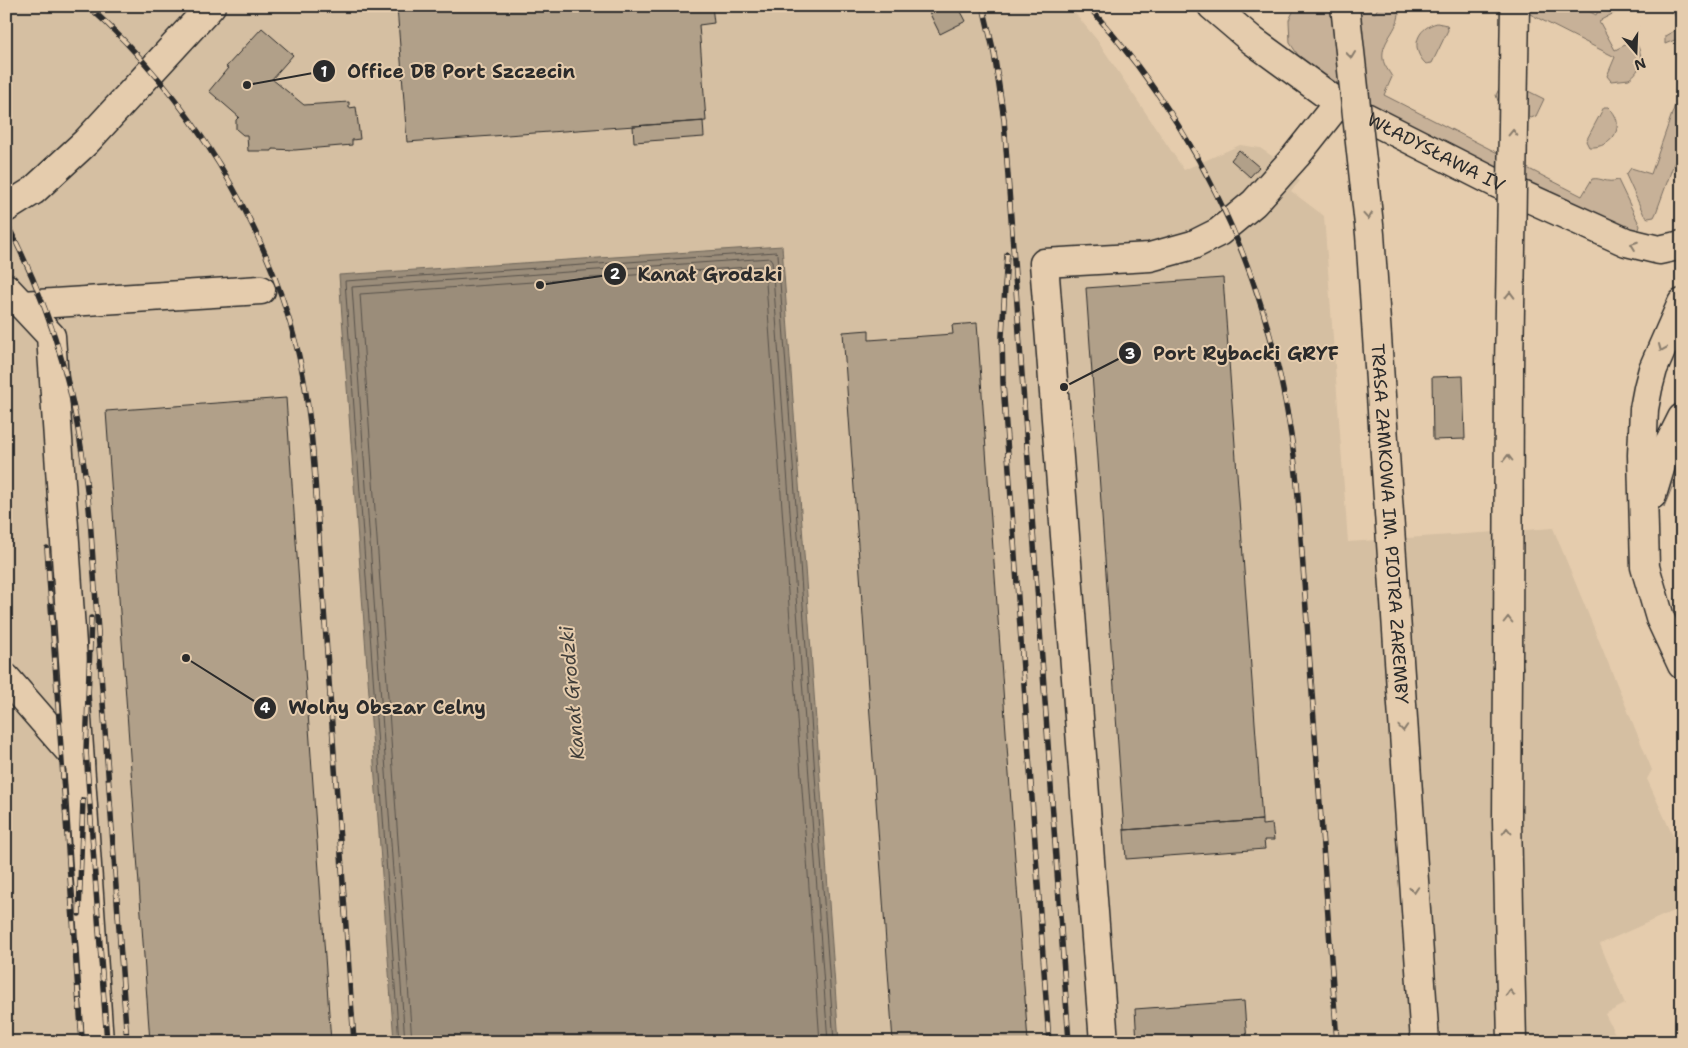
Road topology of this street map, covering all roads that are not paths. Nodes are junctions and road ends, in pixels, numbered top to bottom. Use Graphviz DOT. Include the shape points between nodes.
graph roads {
  1 [pos="211,6"];
  2 [pos="1212,6"];
  3 [pos="1345,6"];
  4 [pos="1515,6"];
  5 [pos="1338,103"];
  6 [pos="6,208"];
  7 [pos="1682,245"];
  8 [pos="261,290"];
  9 [pos="14,297"];
  10 [pos="1682,303"];
  11 [pos="1682,418"];
  12 [pos="1644,544"];
  13 [pos="1682,665"];
  14 [pos="6,678"];
  15 [pos="80,763"];
  16 [pos="99,1042"];
  17 [pos="1104,1042"];
  18 [pos="1425,1042"];
  19 [pos="1512,1042"];
  1 -- 6 [label="main road" via="86,142 33,191"];
  2 -- 5 [label="main road, WŁADYSŁAWA IV" via="1253,41"];
  3 -- 18 [label="main road, TRASA ZAMKOWA IM. PIOTRA ZAREMBY, one-way, bridge" via="1370,234"];
  19 -- 4 [label="main road, one-way, bridge" via="1507,819"];
  7 -- 5 [label="main road, WŁADYSŁAWA IV, one-way" via="1659,250 1626,242 1498,184"];
  5 -- 17 [label="main road" via="1254,203 1219,232 1193,245 1150,257 1044,263"];
  8 -- 9 [label="main road"];
  9 -- 15 [label="main road" via="51,336"];
  10 -- 12 [label="main road, one-way" via="1653,369 1646,400 1642,455"];
  11 -- 12 [label="main road" via="1659,468"];
  12 -- 13 [label="main road" via="1656,606"];
  14 -- 15 [label="main road"];
  15 -- 16 [label="main road"];
}
